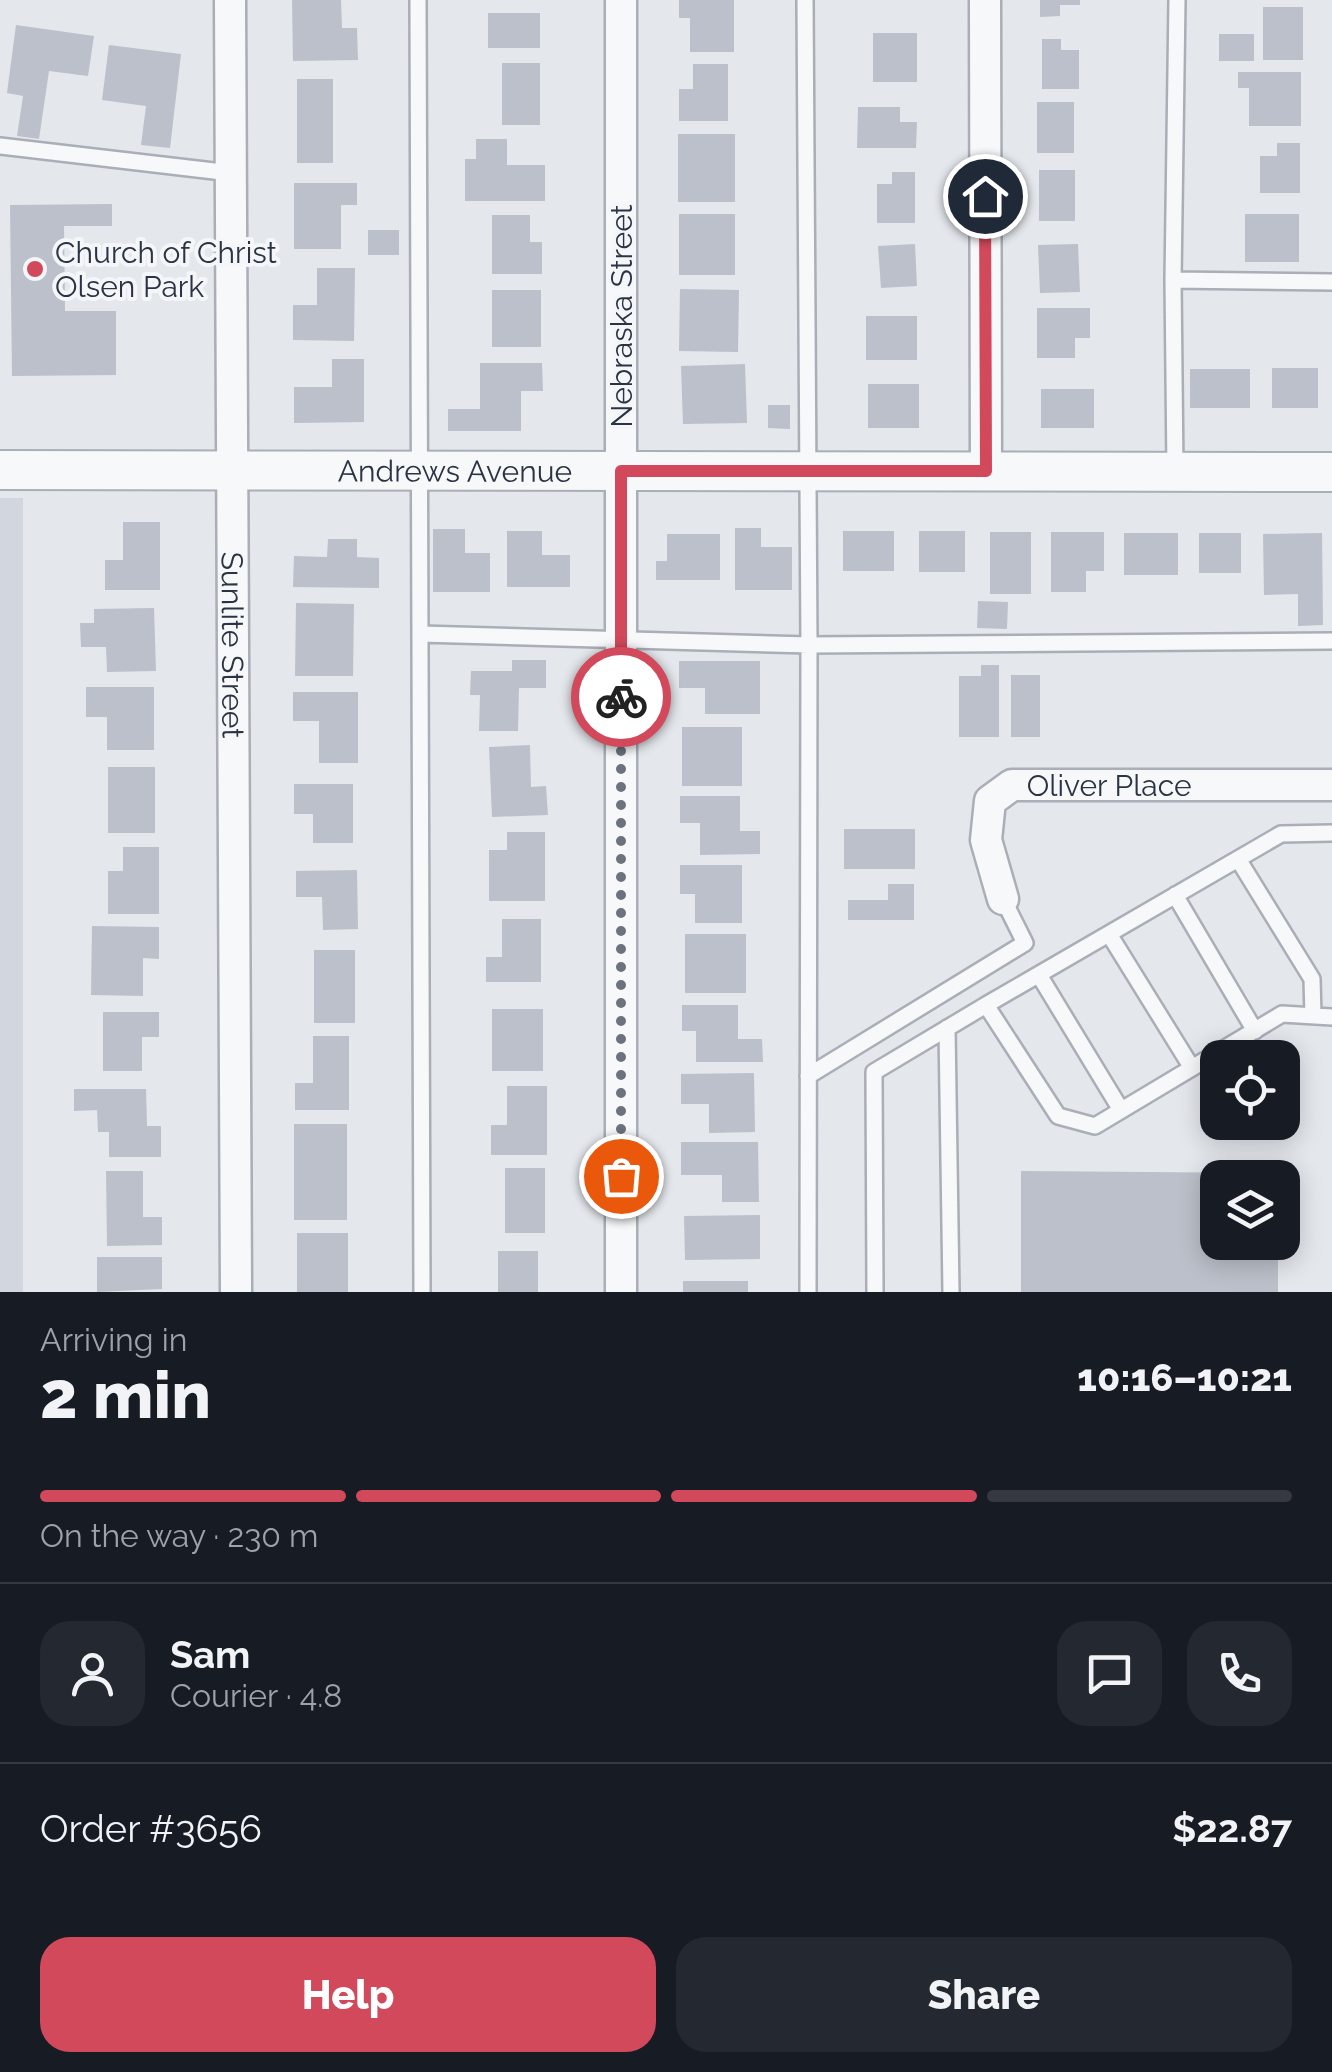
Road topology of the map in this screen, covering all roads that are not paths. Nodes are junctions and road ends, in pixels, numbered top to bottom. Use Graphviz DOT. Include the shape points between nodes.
graph roads {
  1 [pos="230,0"];
  2 [pos="418,0"];
  3 [pos="621,0"];
  4 [pos="804,0"];
  5 [pos="985,0"];
  6 [pos="1178,0"];
  7 [pos="0,146"];
  8 [pos="231,173"];
  9 [pos="1174,280"];
  10 [pos="1332,282"];
  11 [pos="0,470"];
  12 [pos="233,470"];
  13 [pos="420,471"];
  14 [pos="621,471"];
  15 [pos="805,471"];
  16 [pos="986,471"];
  17 [pos="1176,472"];
  18 [pos="1332,472"];
  19 [pos="421,634"];
  20 [pos="621,637"];
  21 [pos="1332,642"];
  22 [pos="809,645"];
  23 [pos="1332,785"];
  24 [pos="1332,834"];
  25 [pos="1238,859"];
  26 [pos="1175,895"];
  27 [pos="1003,899"];
  28 [pos="1108,934"];
  29 [pos="1038,975"];
  30 [pos="986,1005"];
  31 [pos="1313,1016"];
  32 [pos="1332,1017"];
  33 [pos="948,1028"];
  34 [pos="1255,1030"];
  35 [pos="1192,1068"];
  36 [pos="808,1076"];
  37 [pos="1121,1110"];
  38 [pos="236,1292"];
  39 [pos="422,1292"];
  40 [pos="621,1292"];
  41 [pos="808,1292"];
  42 [pos="876,1292"];
  43 [pos="951,1292"];
  1 -- 8 [label="street, Sunlite Street"];
  2 -- 13 [label="lane"];
  3 -- 14 [label="street, Nebraska Street"];
  4 -- 15 [label="lane"];
  5 -- 16 [label="street"];
  6 -- 9 [label="lane"];
  7 -- 8 [label="lane"];
  8 -- 12 [label="street, Sunlite Street"];
  9 -- 10 [label="lane"];
  9 -- 17 [label="lane"];
  11 -- 12 [label="street, Andrews Avenue"];
  12 -- 13 [label="street, Andrews Avenue"];
  12 -- 38 [label="street, Sunlite Street"];
  13 -- 14 [label="street, Andrews Avenue"];
  13 -- 19 [label="lane"];
  14 -- 15 [label="street, Andrews Avenue"];
  14 -- 20 [label="street, Nebraska Street"];
  15 -- 16 [label="street, Andrews Avenue"];
  15 -- 22 [label="lane"];
  16 -- 17 [label="street, Andrews Avenue"];
  17 -- 18 [label="street, Andrews Avenue"];
  19 -- 20 [label="lane"];
  19 -- 39 [label="lane"];
  20 -- 22 [label="lane"];
  20 -- 40 [label="street, Nebraska Street"];
  21 -- 22 [label="lane"];
  22 -- 36 [label="lane"];
  23 -- 27 [label="street, Oliver Place" via="1012,785 990,801 986,840"];
  24 -- 25 [label="lane" via="1281,834"];
  25 -- 26 [label="lane"];
  25 -- 31 [label="lane" via="1312,979"];
  26 -- 28 [label="lane"];
  26 -- 34 [label="lane"];
  27 -- 36 [label="lane" via="1025,943"];
  28 -- 29 [label="lane"];
  28 -- 35 [label="lane"];
  29 -- 30 [label="lane"];
  29 -- 37 [label="lane"];
  30 -- 33 [label="lane"];
  30 -- 37 [label="lane" via="1058,1116 1095,1126"];
  31 -- 32 [label="lane"];
  31 -- 34 [label="lane" via="1282,1014"];
  33 -- 42 [label="lane" via="874,1072"];
  33 -- 43 [label="lane"];
  34 -- 35 [label="lane"];
  35 -- 37 [label="lane"];
  36 -- 41 [label="lane"];
}
